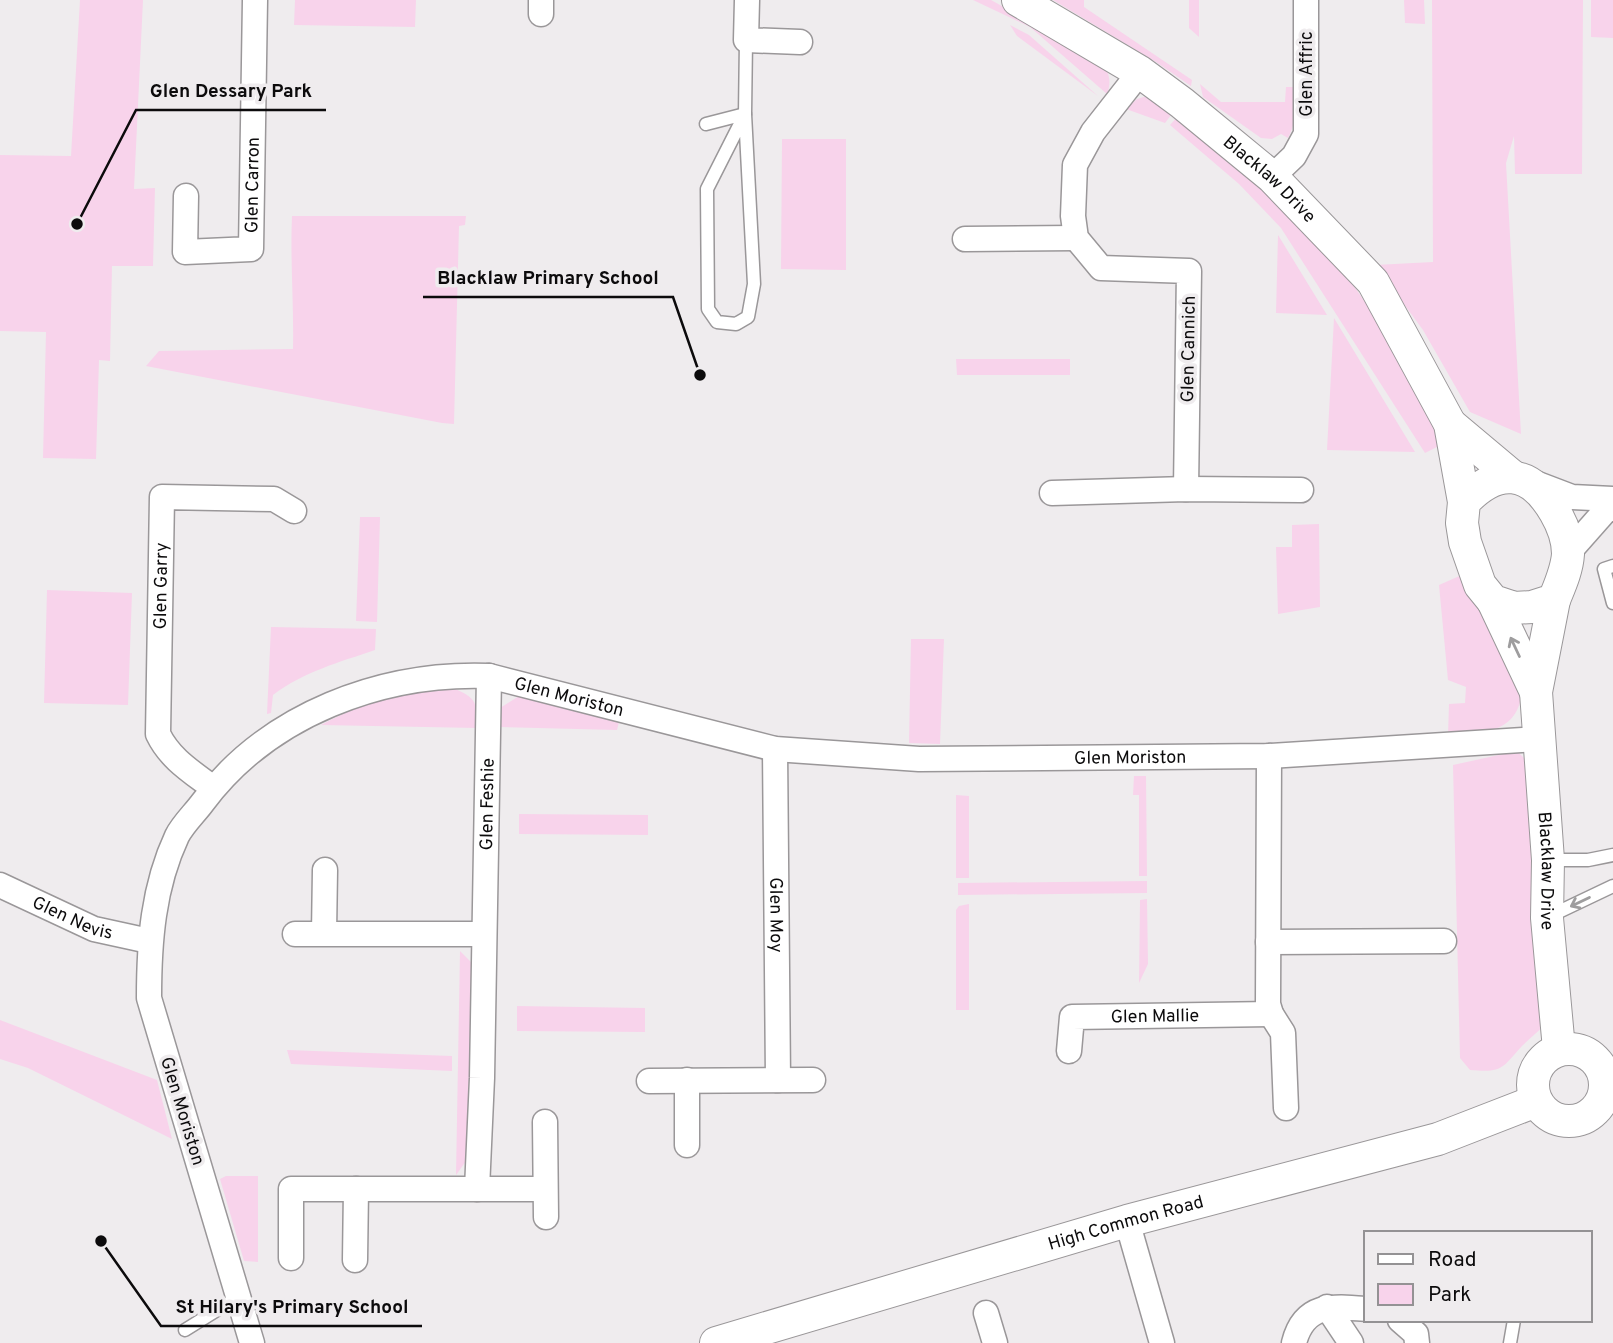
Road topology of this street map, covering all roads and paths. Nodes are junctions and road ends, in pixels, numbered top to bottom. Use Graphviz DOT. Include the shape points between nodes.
graph roads {
  1 [pos="255,0"];
  2 [pos="747,0"];
  3 [pos="1018,0"];
  4 [pos="1306,0"];
  5 [pos="746,40"];
  6 [pos="800,42"];
  7 [pos="1140,72"];
  8 [pos="745,114"];
  9 [pos="706,124"];
  10 [pos="1272,177"];
  11 [pos="186,196"];
  12 [pos="1076,238"];
  13 [pos="965,239"];
  14 [pos="1450,424"];
  15 [pos="1519,478"];
  16 [pos="1186,489"];
  17 [pos="1301,490"];
  18 [pos="1052,493"];
  19 [pos="1613,500"];
  20 [pos="1464,502"];
  21 [pos="294,511"];
  22 [pos="1568,553"];
  23 [pos="1613,566"];
  24 [pos="1554,600"];
  25 [pos="1493,601"];
  26 [pos="1613,603"];
  27 [pos="489,676"];
  28 [pos="1536,692"];
  29 [pos="1539,739"];
  30 [pos="775,749"];
  31 [pos="1269,756"];
  32 [pos="213,788"];
  33 [pos="1613,855"];
  34 [pos="1548,860"];
  35 [pos="325,870"];
  36 [pos="0,885"];
  37 [pos="1613,886"];
  38 [pos="1547,918"];
  39 [pos="324,933"];
  40 [pos="295,934"];
  41 [pos="483,934"];
  42 [pos="149,941"];
  43 [pos="1444,941"];
  44 [pos="1268,942"];
  45 [pos="1271,1014"];
  46 [pos="1559,1049"];
  47 [pos="1069,1051"];
  48 [pos="1609,1077"];
  49 [pos="687,1080"];
  50 [pos="778,1080"];
  51 [pos="813,1080"];
  52 [pos="649,1081"];
  53 [pos="1536,1101"];
  54 [pos="1286,1108"];
  55 [pos="545,1122"];
  56 [pos="687,1145"];
  57 [pos="356,1189"];
  58 [pos="477,1189"];
  59 [pos="545,1189"];
  60 [pos="546,1217"];
  61 [pos="1127,1221"];
  62 [pos="291,1258"];
  63 [pos="355,1260"];
  64 [pos="238,1297"];
  65 [pos="1327,1307"];
  66 [pos="1364,1308"];
  67 [pos="986,1314"];
  68 [pos="1402,1322"];
  69 [pos="1514,1322"];
  70 [pos="185,1330"];
  71 [pos="252,1343"];
  72 [pos="716,1343"];
  73 [pos="995,1343"];
  74 [pos="1162,1343"];
  75 [pos="1294,1343"];
  76 [pos="1351,1343"];
  77 [pos="1417,1343"];
  78 [pos="1510,1343"];
  1 -- 11 [label="street, Glen Carron" via="251,249 185,252"];
  2 -- 5 [label="street"];
  3 -- 7 [label="street, Blacklaw Drive"];
  4 -- 10 [label="street, Glen Affric" via="1306,134 1294,156"];
  5 -- 6 [label="street"];
  5 -- 8 [label="lane"];
  7 -- 10 [label="street, Blacklaw Drive"];
  7 -- 12 [label="street" via="1093,132 1075,165"];
  8 -- 8 [label="lane" via="754,284 748,317 736,324 717,322 708,309 707,189"];
  8 -- 9 [label="lane"];
  10 -- 14 [label="street, Blacklaw Drive" via="1373,282"];
  12 -- 13 [label="street"];
  12 -- 16 [label="street, Glen Cannich" via="1101,268 1189,271"];
  14 -- 15 [label="street, Blacklaw Drive"];
  14 -- 20 [label="street, Blacklaw Drive"];
  15 -- 19 [label="street" via="1572,497"];
  15 -- 20 [label="street" via="1493,480"];
  15 -- 22 [label="street" via="1540,491 1559,518"];
  16 -- 17 [label="street"];
  16 -- 18 [label="street"];
  19 -- 22 [label="street"];
  20 -- 25 [label="street" via="1465,542 1480,585"];
  21 -- 32 [label="street, Glen Garry" via="274,499 162,497 158,734 174,758"];
  22 -- 24 [label="street"];
  23 -- 26 [label="lane" via="1604,569"];
  24 -- 25 [label="street" via="1514,608"];
  24 -- 28 [label="street, Blacklaw Drive"];
  28 -- 25 [label="street, Blacklaw Drive, one-way"];
  27 -- 30 [label="street, Glen Moriston"];
  27 -- 32 [label="street, Glen Moriston" via="410,679 344,698 262,741"];
  27 -- 41 [label="street, Glen Feshie"];
  28 -- 29 [label="street, Blacklaw Drive"];
  29 -- 31 [label="street, Glen Moriston"];
  29 -- 34 [label="street, Blacklaw Drive"];
  30 -- 31 [label="street, Glen Moriston" via="919,758"];
  30 -- 50 [label="street, Glen Moy"];
  31 -- 44 [label="street"];
  32 -- 42 [label="street, Glen Moriston" via="178,835 158,893"];
  33 -- 34 [label="lane"];
  34 -- 38 [label="street, Blacklaw Drive"];
  35 -- 39 [label="street"];
  36 -- 42 [label="street, Glen Nevis" via="94,929"];
  37 -- 38 [label="lane, one-way"];
  38 -- 46 [label="street, Blacklaw Drive"];
  39 -- 40 [label="street"];
  39 -- 41 [label="street"];
  41 -- 58 [label="street, Glen Feshie"];
  42 -- 64 [label="street, Glen Moriston" via="149,998"];
  43 -- 44 [label="street"];
  44 -- 45 [label="street"];
  45 -- 47 [label="street, Glen Mallie" via="1072,1017"];
  45 -- 54 [label="street" via="1283,1033"];
  46 -- 48 [label="street" via="1583,1051"];
  46 -- 53 [label="street" via="1535,1070 1532,1091"];
  48 -- 53 [label="street" via="1595,1110 1574,1121 1552,1117"];
  49 -- 50 [label="street"];
  49 -- 52 [label="street"];
  49 -- 56 [label="street"];
  50 -- 51 [label="street"];
  53 -- 61 [label="street, High Common Road" via="1438,1139"];
  55 -- 59 [label="street"];
  57 -- 58 [label="street"];
  57 -- 62 [label="street" via="291,1189"];
  57 -- 63 [label="street"];
  58 -- 59 [label="street"];
  59 -- 60 [label="street"];
  61 -- 72 [label="street, High Common Road"];
  61 -- 74 [label="street"];
  64 -- 70 [label="lane"];
  64 -- 71 [label="street, Glen Moriston"];
  65 -- 66 [label="street"];
  65 -- 75 [label="street" via="1303,1320"];
  65 -- 76 [label="street"];
  67 -- 73 [label="street"];
  68 -- 77 [label="street" via="1416,1334"];
  69 -- 78 [label="lane"];
}
